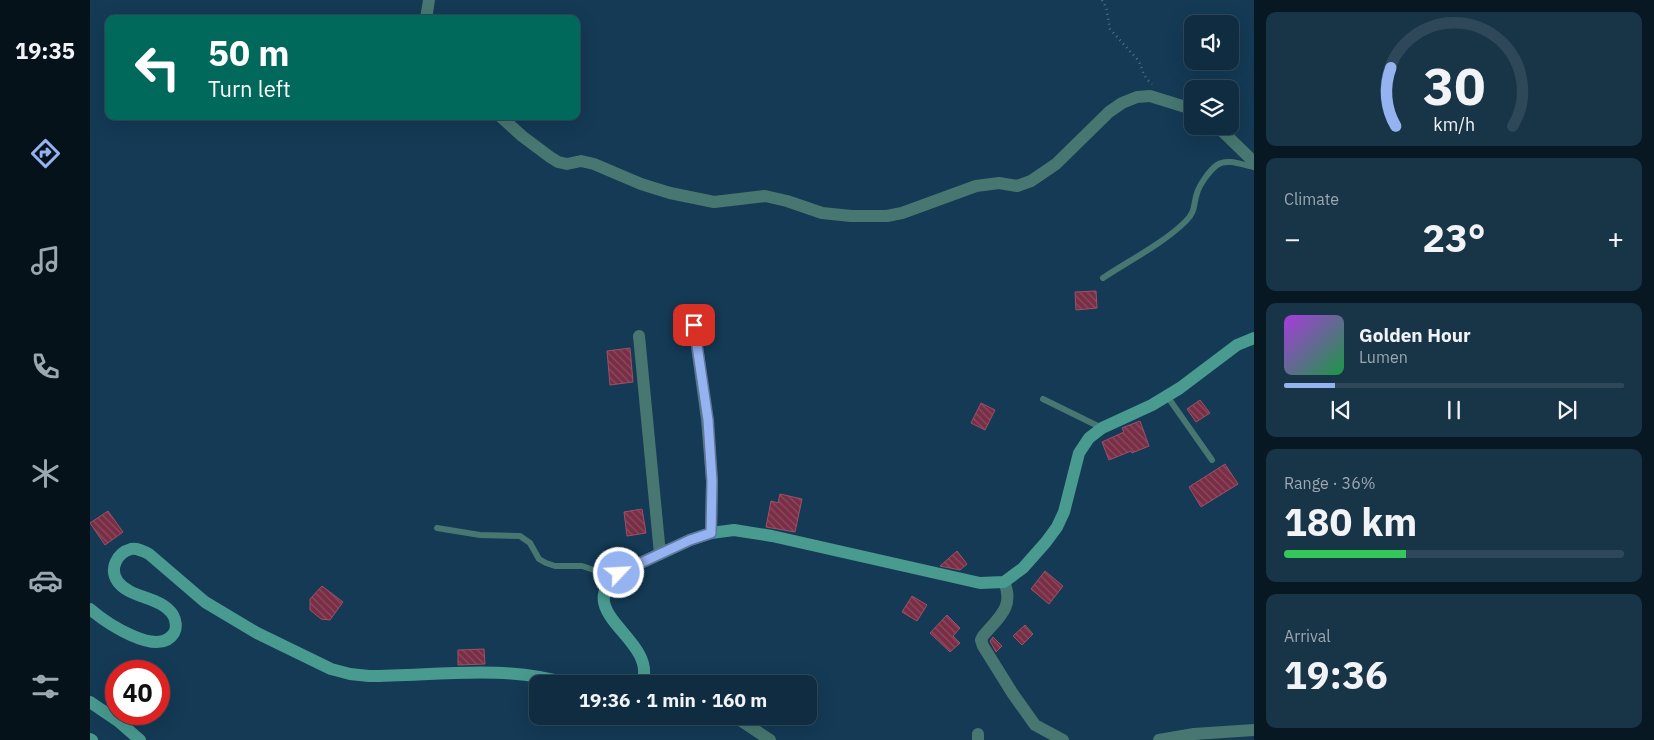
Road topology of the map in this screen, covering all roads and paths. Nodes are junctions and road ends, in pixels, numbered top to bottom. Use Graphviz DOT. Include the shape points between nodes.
graph roads {
  1 [pos="429,0"];
  2 [pos="1102,0"];
  3 [pos="427,15"];
  4 [pos="1156,87"];
  5 [pos="1184,107"];
  6 [pos="505,120"];
  7 [pos="1227,135"];
  8 [pos="1254,162"];
  9 [pos="1254,167"];
  10 [pos="1103,278"];
  11 [pos="694,325"];
  12 [pos="639,336"];
  13 [pos="1254,338"];
  14 [pos="1167,396"];
  15 [pos="1043,399"];
  16 [pos="1102,428"];
  17 [pos="1212,460"];
  18 [pos="437,528"];
  19 [pos="711,533"];
  20 [pos="660,554"];
  21 [pos="610,580"];
  22 [pos="1004,582"];
  23 [pos="90,609"];
  24 [pos="645,675"];
  25 [pos="529,676"];
  26 [pos="90,702"];
  27 [pos="748,725"];
  28 [pos="1252,734"];
  29 [pos="140,740"];
  30 [pos="770,740"];
  31 [pos="1062,740"];
  32 [pos="1159,740"];
  1 -- 3 [label="street"];
  2 -- 4 [label="path" via="1110,29 1137,59 1143,76"];
  5 -- 6 [label="street" via="1150,96 1137,97 1109,112 1061,159 1031,181 1017,186 999,183 976,186 887,216 822,213 765,196 714,202 670,193 594,164 558,162"];
  7 -- 8 [label="street"];
  9 -- 10 [label="lane" via="1227,162 1218,164 1196,193 1194,210 1186,221"];
  11 -- 19 [label="street" via="708,420"];
  12 -- 20 [label="street"];
  13 -- 14 [label="street" via="1236,345"];
  14 -- 16 [label="street"];
  14 -- 17 [label="lane"];
  15 -- 16 [label="lane"];
  16 -- 22 [label="street" via="1089,438 1079,453 1057,527 1023,568"];
  18 -- 21 [label="lane" via="480,535 520,536 546,563 582,566"];
  19 -- 20 [label="street"];
  19 -- 22 [label="street" via="752,532 964,580"];
  20 -- 21 [label="street"];
  21 -- 24 [label="street" via="605,588 606,611 638,652"];
  22 -- 31 [label="street" via="1009,592 1008,602 983,636 983,646 1035,725"];
  23 -- 25 [label="street" via="115,628 145,640 161,641 173,636 175,622 168,611 126,589 114,575 114,562 131,549 138,549 149,554 205,602 257,633 331,669 369,676 511,673"];
  26 -- 29 [label="street" via="118,720"];
  27 -- 30 [label="street"];
  28 -- 32 [label="street" via="1194,734"];
}
